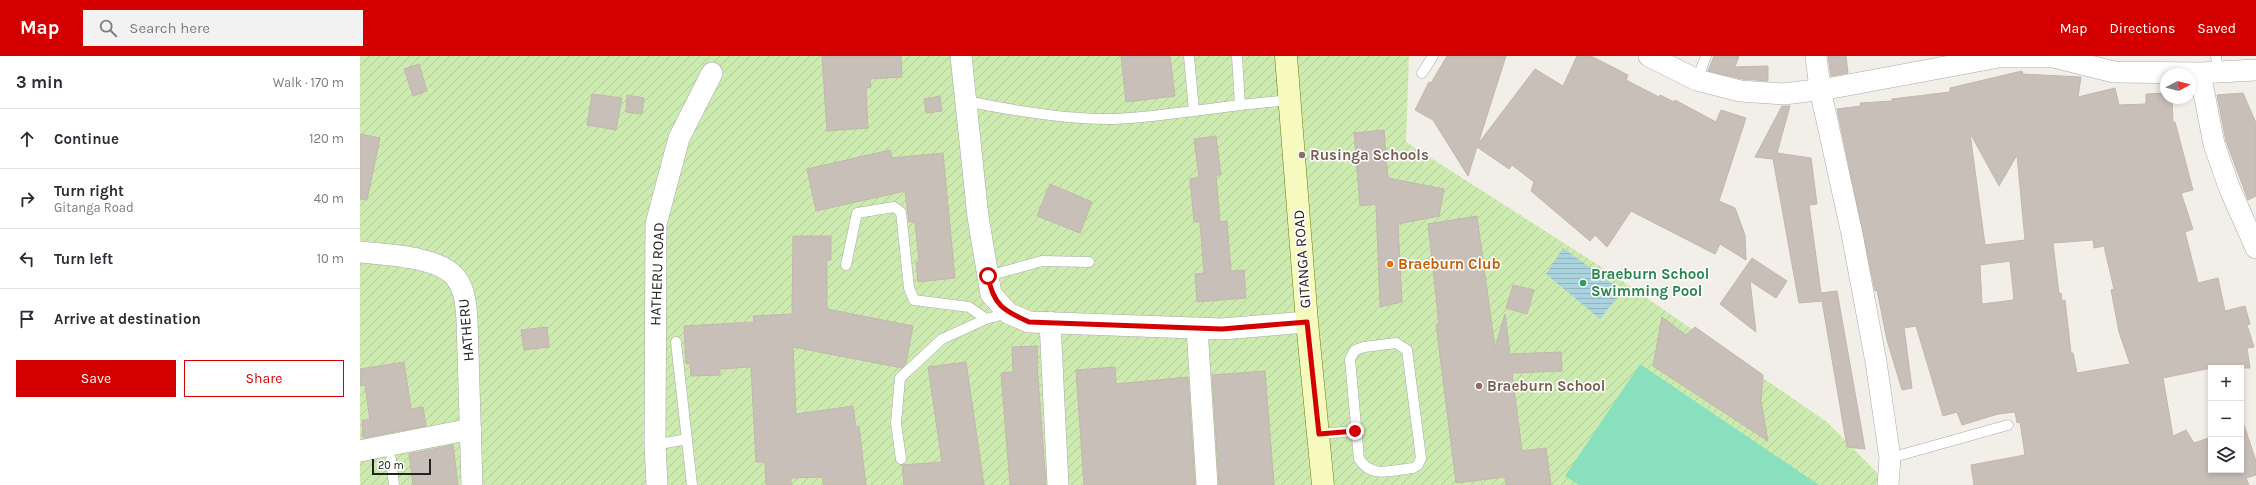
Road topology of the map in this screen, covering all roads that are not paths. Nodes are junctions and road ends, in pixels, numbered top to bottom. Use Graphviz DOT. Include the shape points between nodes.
graph roads {
  1 [pos="961,56"];
  2 [pos="1189,56"];
  3 [pos="1237,56"];
  4 [pos="1286,56"];
  5 [pos="1433,56"];
  6 [pos="1649,56"];
  7 [pos="1706,56"];
  8 [pos="1816,56"];
  9 [pos="1980,58"];
  10 [pos="2211,67"];
  11 [pos="2256,70"];
  12 [pos="712,73"];
  13 [pos="1422,73"];
  14 [pos="1700,80"];
  15 [pos="1820,89"];
  16 [pos="1290,100"];
  17 [pos="966,101"];
  18 [pos="1240,105"];
  19 [pos="1194,111"];
  20 [pos="2256,248"];
  21 [pos="360,252"];
  22 [pos="1089,262"];
  23 [pos="846,265"];
  24 [pos="988,276"];
  25 [pos="1008,313"];
  26 [pos="986,319"];
  27 [pos="1050,322"];
  28 [pos="1307,322"];
  29 [pos="1197,328"];
  30 [pos="676,342"];
  31 [pos="2008,425"];
  32 [pos="471,429"];
  33 [pos="1355,431"];
  34 [pos="1319,434"];
  35 [pos="687,439"];
  36 [pos="655,445"];
  37 [pos="360,451"];
  38 [pos="901,458"];
  39 [pos="1890,458"];
  40 [pos="390,460"];
  41 [pos="394,485"];
  42 [pos="472,485"];
  43 [pos="657,485"];
  44 [pos="692,485"];
  45 [pos="1058,485"];
  46 [pos="1207,485"];
  47 [pos="1323,485"];
  48 [pos="1888,485"];
  1 -- 17 [label="street"];
  2 -- 19 [label="lane"];
  3 -- 18 [label="lane"];
  4 -- 16 [label="main road, GITANGA ROAD"];
  5 -- 13 [label="lane"];
  6 -- 14 [label="street"];
  7 -- 14 [label="lane"];
  8 -- 15 [label="street"];
  9 -- 10 [label="street" via="2054,57 2114,72"];
  9 -- 15 [label="street"];
  10 -- 11 [label="street"];
  10 -- 20 [label="street" via="2214,144 2229,187"];
  12 -- 36 [label="street, HATHERU ROAD" via="679,138 656,224"];
  14 -- 15 [label="street" via="1740,91 1784,94"];
  15 -- 39 [label="street" via="1852,234"];
  16 -- 18 [label="lane"];
  16 -- 28 [label="main road, GITANGA ROAD"];
  17 -- 19 [label="lane" via="1017,111 1106,119"];
  17 -- 24 [label="street" via="978,217"];
  18 -- 19 [label="lane"];
  21 -- 32 [label="street, HATHERU" via="430,261 456,278 465,297"];
  22 -- 24 [label="lane" via="1042,261"];
  23 -- 26 [label="lane" via="857,212 894,207 901,212 909,288 914,300 969,307"];
  24 -- 25 [label="street" via="991,294"];
  25 -- 26 [label="lane"];
  25 -- 27 [label="street" via="1029,322"];
  26 -- 38 [label="lane" via="942,339 900,378 896,423"];
  27 -- 29 [label="street"];
  27 -- 45 [label="street"];
  28 -- 29 [label="street" via="1222,329"];
  28 -- 34 [label="main road, GITANGA ROAD"];
  29 -- 46 [label="street"];
  30 -- 35 [label="lane"];
  31 -- 39 [label="lane"];
  32 -- 37 [label="street"];
  32 -- 42 [label="street, HATHERU"];
  33 -- 33 [label="lane" via="1350,359 1355,350 1396,343 1403,345 1407,350 1421,458 1418,465 1413,468 1374,473 1364,468 1359,459"];
  33 -- 34 [label="lane"];
  34 -- 47 [label="main road, GITANGA ROAD"];
  35 -- 36 [label="lane"];
  35 -- 44 [label="lane"];
  36 -- 43 [label="street, HATHERU ROAD"];
  39 -- 48 [label="street"];
  40 -- 41 [label="lane"];
}
